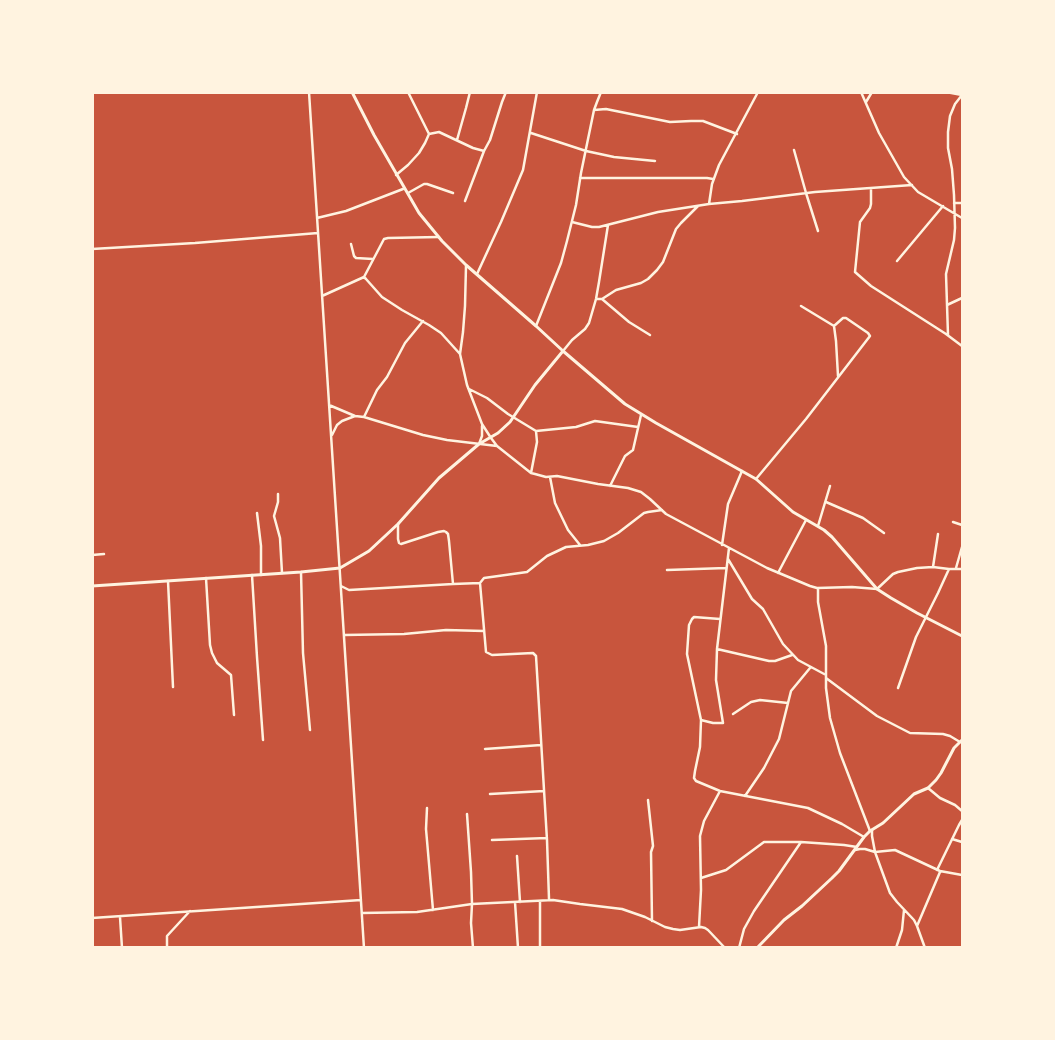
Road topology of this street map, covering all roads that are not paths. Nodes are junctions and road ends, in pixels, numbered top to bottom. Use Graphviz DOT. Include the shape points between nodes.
graph roads {
  1 [pos="309,92"];
  2 [pos="352,92"];
  3 [pos="408,92"];
  4 [pos="470,92"];
  5 [pos="506,92"];
  6 [pos="537,92"];
  7 [pos="601,92"];
  8 [pos="758,92"];
  9 [pos="861,92"];
  10 [pos="872,92"];
  11 [pos="946,92"];
  12 [pos="962,95"];
  13 [pos="866,102"];
  14 [pos="594,110"];
  15 [pos="530,133"];
  16 [pos="430,134"];
  17 [pos="736,134"];
  18 [pos="457,140"];
  19 [pos="794,150"];
  20 [pos="484,151"];
  21 [pos="586,151"];
  22 [pos="656,162"];
  23 [pos="396,175"];
  24 [pos="580,178"];
  25 [pos="713,179"];
  26 [pos="912,185"];
  27 [pos="404,188"];
  28 [pos="871,188"];
  29 [pos="453,193"];
  30 [pos="806,193"];
  31 [pos="407,194"];
  32 [pos="465,201"];
  33 [pos="954,203"];
  34 [pos="962,203"];
  35 [pos="709,204"];
  36 [pos="698,206"];
  37 [pos="943,206"];
  38 [pos="954,213"];
  39 [pos="317,218"];
  40 [pos="962,218"];
  41 [pos="572,222"];
  42 [pos="608,224"];
  43 [pos="818,230"];
  44 [pos="318,233"];
  45 [pos="439,237"];
  46 [pos="352,244"];
  47 [pos="92,249"];
  48 [pos="373,259"];
  49 [pos="897,260"];
  50 [pos="466,265"];
  51 [pos="477,274"];
  52 [pos="364,277"];
  53 [pos="322,296"];
  54 [pos="962,298"];
  55 [pos="596,299"];
  56 [pos="602,299"];
  57 [pos="948,305"];
  58 [pos="801,306"];
  59 [pos="423,322"];
  60 [pos="536,326"];
  61 [pos="834,326"];
  62 [pos="650,335"];
  63 [pos="948,336"];
  64 [pos="962,346"];
  65 [pos="563,351"];
  66 [pos="460,354"];
  67 [pos="838,378"];
  68 [pos="469,389"];
  69 [pos="329,405"];
  70 [pos="641,415"];
  71 [pos="355,416"];
  72 [pos="364,417"];
  73 [pos="513,417"];
  74 [pos="482,424"];
  75 [pos="638,427"];
  76 [pos="536,431"];
  77 [pos="331,436"];
  78 [pos="491,438"];
  79 [pos="479,444"];
  80 [pos="497,446"];
  81 [pos="742,471"];
  82 [pos="531,473"];
  83 [pos="550,476"];
  84 [pos="756,479"];
  85 [pos="610,486"];
  86 [pos="830,486"];
  87 [pos="278,494"];
  88 [pos="826,502"];
  89 [pos="662,510"];
  90 [pos="257,513"];
  91 [pos="806,520"];
  92 [pos="953,522"];
  93 [pos="398,524"];
  94 [pos="962,525"];
  95 [pos="818,526"];
  96 [pos="884,533"];
  97 [pos="938,534"];
  98 [pos="580,545"];
  99 [pos="722,545"];
  100 [pos="962,547"];
  101 [pos="729,548"];
  102 [pos="104,554"];
  103 [pos="92,555"];
  104 [pos="727,558"];
  105 [pos="933,567"];
  106 [pos="340,568"];
  107 [pos="726,568"];
  108 [pos="956,568"];
  109 [pos="949,569"];
  110 [pos="962,569"];
  111 [pos="667,570"];
  112 [pos="300,572"];
  113 [pos="282,573"];
  114 [pos="778,573"];
  115 [pos="262,574"];
  116 [pos="252,575"];
  117 [pos="206,578"];
  118 [pos="168,581"];
  119 [pos="480,583"];
  120 [pos="453,584"];
  121 [pos="92,586"];
  122 [pos="341,586"];
  123 [pos="818,588"];
  124 [pos="877,589"];
  125 [pos="925,617"];
  126 [pos="720,619"];
  127 [pos="484,631"];
  128 [pos="344,635"];
  129 [pos="962,636"];
  130 [pos="717,649"];
  131 [pos="792,655"];
  132 [pos="811,668"];
  133 [pos="826,676"];
  134 [pos="173,687"];
  135 [pos="898,688"];
  136 [pos="788,703"];
  137 [pos="733,714"];
  138 [pos="234,715"];
  139 [pos="702,720"];
  140 [pos="310,730"];
  141 [pos="263,740"];
  142 [pos="961,741"];
  143 [pos="542,745"];
  144 [pos="485,748"];
  145 [pos="928,788"];
  146 [pos="544,791"];
  147 [pos="720,791"];
  148 [pos="490,794"];
  149 [pos="746,796"];
  150 [pos="648,800"];
  151 [pos="427,808"];
  152 [pos="962,811"];
  153 [pos="467,814"];
  154 [pos="962,820"];
  155 [pos="871,830"];
  156 [pos="864,837"];
  157 [pos="547,838"];
  158 [pos="952,839"];
  159 [pos="492,840"];
  160 [pos="801,842"];
  161 [pos="962,842"];
  162 [pos="856,848"];
  163 [pos="875,852"];
  164 [pos="517,856"];
  165 [pos="939,871"];
  166 [pos="962,875"];
  167 [pos="701,878"];
  168 [pos="549,899"];
  169 [pos="361,900"];
  170 [pos="540,901"];
  171 [pos="515,902"];
  172 [pos="520,902"];
  173 [pos="472,904"];
  174 [pos="433,910"];
  175 [pos="904,910"];
  176 [pos="190,911"];
  177 [pos="362,913"];
  178 [pos="120,916"];
  179 [pos="92,918"];
  180 [pos="652,921"];
  181 [pos="917,926"];
  182 [pos="699,927"];
  183 [pos="122,948"];
  184 [pos="167,948"];
  185 [pos="364,948"];
  186 [pos="473,948"];
  187 [pos="518,948"];
  188 [pos="540,948"];
  189 [pos="725,948"];
  190 [pos="739,948"];
  191 [pos="756,948"];
  192 [pos="896,948"];
  193 [pos="924,948"];
  1 -- 39 [label="street"];
  2 -- 23 [label="street"];
  3 -- 16 [label="street"];
  4 -- 18 [label="street"];
  5 -- 20 [label="street"];
  6 -- 15 [label="street"];
  7 -- 14 [label="street"];
  8 -- 17 [label="street"];
  9 -- 13 [label="street"];
  10 -- 13 [label="street"];
  11 -- 12 [label="street"];
  12 -- 33 [label="street" via="950,116 948,132"];
  13 -- 26 [label="street" via="879,133"];
  14 -- 17 [label="street" via="606,109 659,121 702,121"];
  14 -- 21 [label="street"];
  15 -- 21 [label="street"];
  15 -- 51 [label="street" via="523,170"];
  16 -- 18 [label="street" via="439,132"];
  16 -- 23 [label="street" via="419,153"];
  17 -- 25 [label="street"];
  18 -- 20 [label="street"];
  19 -- 30 [label="street"];
  20 -- 32 [label="street"];
  21 -- 22 [label="street"];
  21 -- 24 [label="street"];
  23 -- 27 [label="street"];
  24 -- 25 [label="street"];
  24 -- 41 [label="street"];
  25 -- 35 [label="street"];
  26 -- 28 [label="street"];
  26 -- 37 [label="street"];
  27 -- 31 [label="street"];
  27 -- 39 [label="street"];
  28 -- 30 [label="street"];
  28 -- 63 [label="street" via="870,208 860,222 855,272"];
  29 -- 31 [label="street" via="424,184"];
  30 -- 35 [label="street"];
  30 -- 43 [label="street"];
  31 -- 45 [label="street"];
  33 -- 34 [label="street"];
  33 -- 38 [label="street"];
  35 -- 36 [label="street"];
  36 -- 42 [label="street"];
  36 -- 56 [label="street" via="676,229 665,257 648,279 616,290"];
  37 -- 38 [label="street"];
  37 -- 49 [label="street"];
  38 -- 40 [label="street"];
  38 -- 57 [label="street" via="954,240 946,274"];
  39 -- 44 [label="street"];
  41 -- 42 [label="street" via="592,227"];
  41 -- 60 [label="street" via="561,263"];
  42 -- 55 [label="street"];
  44 -- 47 [label="street"];
  44 -- 53 [label="street"];
  45 -- 48 [label="street" via="386,238"];
  45 -- 50 [label="street"];
  46 -- 48 [label="street" via="356,258"];
  48 -- 52 [label="street"];
  50 -- 51 [label="street"];
  50 -- 66 [label="street"];
  51 -- 60 [label="street"];
  52 -- 53 [label="street"];
  52 -- 59 [label="street" via="382,297"];
  53 -- 69 [label="street"];
  54 -- 57 [label="street"];
  55 -- 56 [label="street"];
  55 -- 65 [label="street" via="587,326"];
  56 -- 62 [label="street"];
  57 -- 63 [label="street"];
  58 -- 61 [label="street"];
  59 -- 66 [label="street" via="441,333"];
  59 -- 72 [label="street" via="404,343"];
  60 -- 65 [label="street"];
  61 -- 67 [label="street"];
  61 -- 67 [label="street" via="846,318 870,336"];
  63 -- 64 [label="street"];
  65 -- 70 [label="street"];
  65 -- 73 [label="street"];
  66 -- 68 [label="street"];
  67 -- 84 [label="street"];
  68 -- 73 [label="street"];
  68 -- 74 [label="street"];
  69 -- 71 [label="street"];
  69 -- 77 [label="street"];
  70 -- 75 [label="street"];
  70 -- 81 [label="street"];
  71 -- 72 [label="street"];
  71 -- 77 [label="street" via="337,425"];
  72 -- 79 [label="street" via="423,435"];
  73 -- 76 [label="street"];
  73 -- 78 [label="street"];
  74 -- 78 [label="street"];
  74 -- 79 [label="street"];
  75 -- 76 [label="street" via="595,421 576,428"];
  75 -- 85 [label="street" via="633,450 625,456"];
  76 -- 82 [label="street"];
  77 -- 106 [label="street"];
  78 -- 79 [label="street"];
  78 -- 80 [label="street"];
  79 -- 80 [label="street"];
  79 -- 93 [label="street" via="439,478"];
  80 -- 82 [label="street"];
  81 -- 84 [label="street"];
  81 -- 99 [label="street" via="728,504"];
  82 -- 83 [label="street"];
  83 -- 85 [label="street"];
  83 -- 98 [label="street" via="555,504"];
  84 -- 91 [label="street"];
  85 -- 89 [label="street" via="641,492"];
  86 -- 88 [label="street"];
  87 -- 113 [label="street" via="274,516 280,538"];
  88 -- 95 [label="street"];
  88 -- 96 [label="street" via="863,518"];
  89 -- 98 [label="street" via="644,513 604,541"];
  89 -- 99 [label="street"];
  90 -- 115 [label="street"];
  91 -- 95 [label="street"];
  91 -- 114 [label="street"];
  92 -- 94 [label="street"];
  93 -- 106 [label="street" via="369,551"];
  93 -- 120 [label="street" via="401,544 444,531 447,533"];
  95 -- 124 [label="street"];
  97 -- 105 [label="street"];
  98 -- 119 [label="street" via="554,552 527,572 484,578"];
  99 -- 101 [label="street"];
  100 -- 108 [label="street"];
  101 -- 104 [label="street"];
  101 -- 114 [label="street"];
  102 -- 103 [label="street"];
  104 -- 107 [label="street"];
  104 -- 131 [label="street"];
  105 -- 109 [label="street"];
  105 -- 124 [label="street" via="898,572"];
  106 -- 112 [label="street"];
  106 -- 122 [label="street"];
  107 -- 111 [label="street"];
  107 -- 126 [label="street"];
  108 -- 109 [label="street"];
  108 -- 110 [label="street"];
  109 -- 125 [label="street"];
  112 -- 113 [label="street"];
  112 -- 140 [label="street"];
  113 -- 115 [label="street"];
  114 -- 123 [label="street"];
  115 -- 116 [label="street"];
  116 -- 117 [label="street"];
  116 -- 141 [label="street"];
  117 -- 118 [label="street"];
  117 -- 138 [label="street" via="210,644 214,659 231,675"];
  118 -- 121 [label="street"];
  118 -- 134 [label="street"];
  119 -- 120 [label="street"];
  119 -- 127 [label="street"];
  120 -- 122 [label="street" via="349,590"];
  122 -- 128 [label="street"];
  123 -- 124 [label="street"];
  123 -- 133 [label="street" via="826,646"];
  124 -- 125 [label="street"];
  125 -- 129 [label="street"];
  125 -- 135 [label="street"];
  126 -- 130 [label="street"];
  126 -- 139 [label="street" via="694,618 689,625 687,654"];
  127 -- 128 [label="street"];
  127 -- 143 [label="street" via="485,649 489,654 534,652"];
  128 -- 169 [label="street"];
  130 -- 131 [label="street" via="770,661"];
  130 -- 139 [label="street" via="716,680 723,723"];
  131 -- 132 [label="street"];
  132 -- 133 [label="street"];
  132 -- 136 [label="street" via="791,691"];
  133 -- 142 [label="street" via="877,716 902,729 914,734 943,734"];
  133 -- 155 [label="street" via="829,709 838,744"];
  136 -- 137 [label="street" via="760,700"];
  136 -- 149 [label="street" via="779,739"];
  139 -- 147 [label="street" via="694,778 698,783"];
  142 -- 145 [label="street" via="941,774"];
  143 -- 144 [label="street"];
  143 -- 146 [label="street"];
  145 -- 152 [label="street"];
  145 -- 155 [label="street" via="914,794"];
  146 -- 148 [label="street"];
  146 -- 157 [label="street"];
  147 -- 149 [label="street"];
  147 -- 167 [label="street" via="700,836"];
  149 -- 156 [label="street" via="808,808"];
  150 -- 180 [label="street" via="653,846"];
  151 -- 174 [label="street"];
  153 -- 173 [label="street"];
  154 -- 158 [label="street"];
  155 -- 156 [label="street"];
  155 -- 163 [label="street"];
  156 -- 162 [label="street"];
  157 -- 159 [label="street"];
  157 -- 168 [label="street"];
  158 -- 161 [label="street"];
  158 -- 165 [label="street"];
  160 -- 162 [label="street" via="844,844"];
  160 -- 167 [label="street" via="764,842 726,870"];
  160 -- 190 [label="street" via="744,928"];
  162 -- 163 [label="street"];
  162 -- 191 [label="street" via="832,878"];
  163 -- 165 [label="street" via="895,850"];
  163 -- 175 [label="street" via="890,893"];
  164 -- 172 [label="street"];
  165 -- 166 [label="street"];
  165 -- 181 [label="street"];
  167 -- 182 [label="street"];
  168 -- 170 [label="street"];
  168 -- 180 [label="street" via="622,909"];
  169 -- 176 [label="street"];
  169 -- 177 [label="street"];
  170 -- 172 [label="street"];
  170 -- 188 [label="street"];
  171 -- 172 [label="street"];
  171 -- 173 [label="street"];
  171 -- 187 [label="street"];
  173 -- 174 [label="street"];
  173 -- 186 [label="street"];
  174 -- 177 [label="street"];
  175 -- 181 [label="street"];
  175 -- 192 [label="street"];
  176 -- 178 [label="street"];
  176 -- 184 [label="street" via="168,936"];
  177 -- 185 [label="street"];
  178 -- 179 [label="street"];
  178 -- 183 [label="street"];
  180 -- 182 [label="street" via="680,930"];
  181 -- 193 [label="street"];
  182 -- 189 [label="street" via="708,930"];
}
